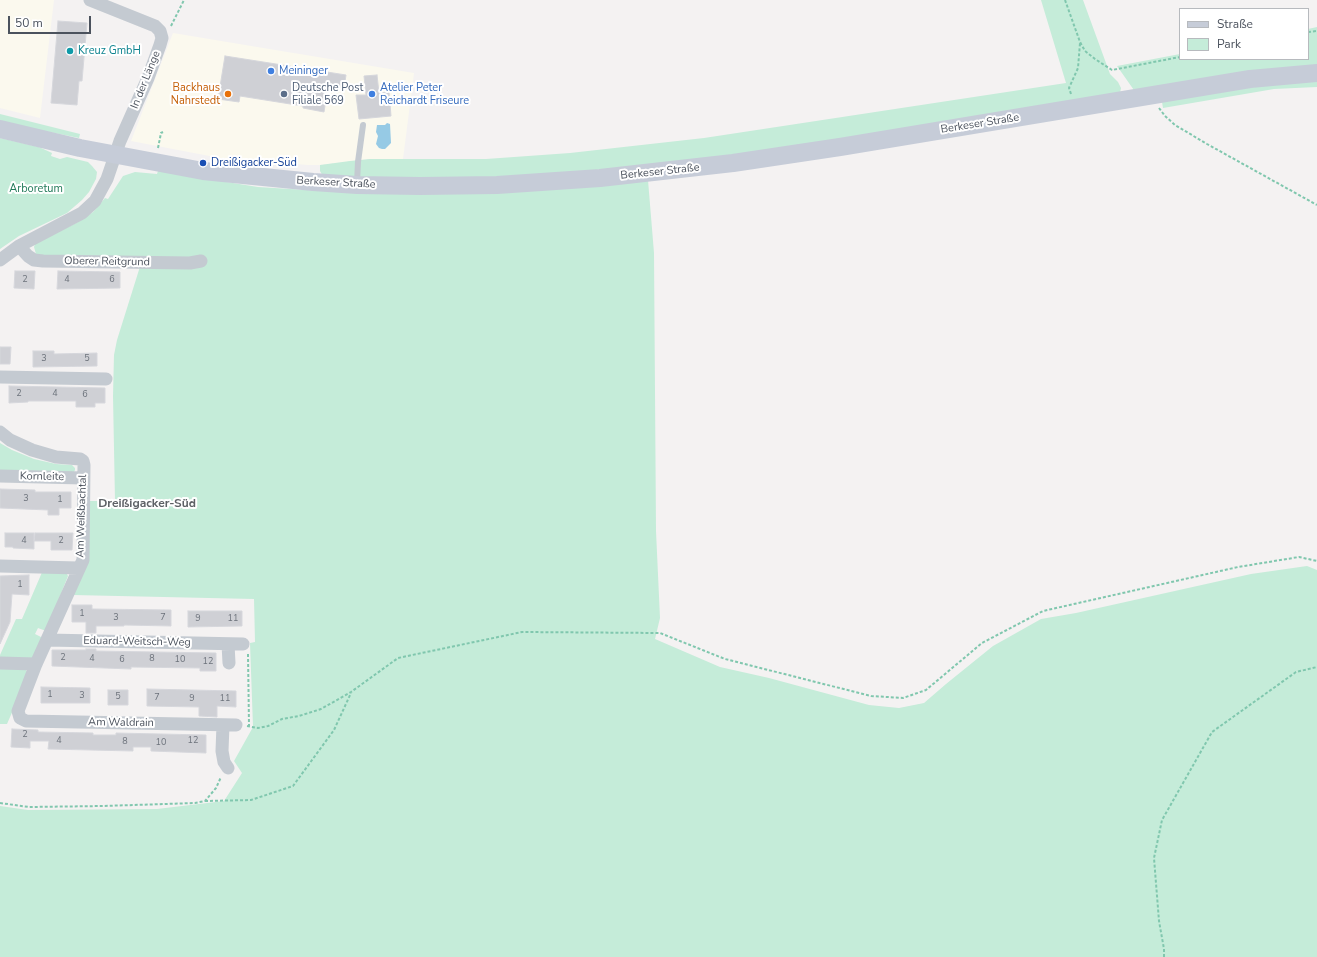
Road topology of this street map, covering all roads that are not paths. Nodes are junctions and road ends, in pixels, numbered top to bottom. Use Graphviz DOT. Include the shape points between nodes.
graph roads {
  1 [pos="90,0"];
  2 [pos="1317,73"];
  3 [pos="363,124"];
  4 [pos="0,129"];
  5 [pos="116,155"];
  6 [pos="357,185"];
  7 [pos="19,246"];
  8 [pos="0,260"];
  9 [pos="201,261"];
  10 [pos="0,377"];
  11 [pos="106,379"];
  12 [pos="0,432"];
  13 [pos="0,476"];
  14 [pos="83,478"];
  15 [pos="0,566"];
  16 [pos="78,568"];
  17 [pos="47,640"];
  18 [pos="228,644"];
  19 [pos="243,644"];
  20 [pos="229,663"];
  21 [pos="0,664"];
  22 [pos="36,664"];
  23 [pos="20,718"];
  24 [pos="227,766"];
  1 -- 5 [label="street, In der Länge" via="152,24 160,31 162,38"];
  2 -- 6 [label="main road, Berkeser Straße" via="1250,79 832,148 662,172 497,185"];
  3 -- 6 [label="lane"];
  4 -- 5 [label="main road, Berkeser Straße"];
  5 -- 6 [label="main road, Berkeser Straße" via="203,171"];
  5 -- 7 [label="street" via="102,188 89,207 72,219"];
  7 -- 8 [label="street"];
  7 -- 9 [label="street, Oberer Reitgrund" via="34,260 43,261"];
  10 -- 11 [label="street"];
  12 -- 14 [label="street, Am Weißbachtal" via="20,445 38,452 80,459 84,465"];
  13 -- 14 [label="street, Kornleite"];
  14 -- 16 [label="street, Am Weißbachtal" via="83,560"];
  15 -- 16 [label="street"];
  16 -- 17 [label="street, Am Weißbachtal"];
  17 -- 18 [label="street, Eduard-Weitsch-Weg"];
  17 -- 22 [label="street, Am Weißbachtal"];
  18 -- 19 [label="street, Eduard-Weitsch-Weg"];
  18 -- 20 [label="street"];
  21 -- 22 [label="street"];
  22 -- 23 [label="street, Am Weißbachtal" via="18,711"];
  23 -- 24 [label="street, Am Waldrain" via="26,721 229,725 222,751"];
}
